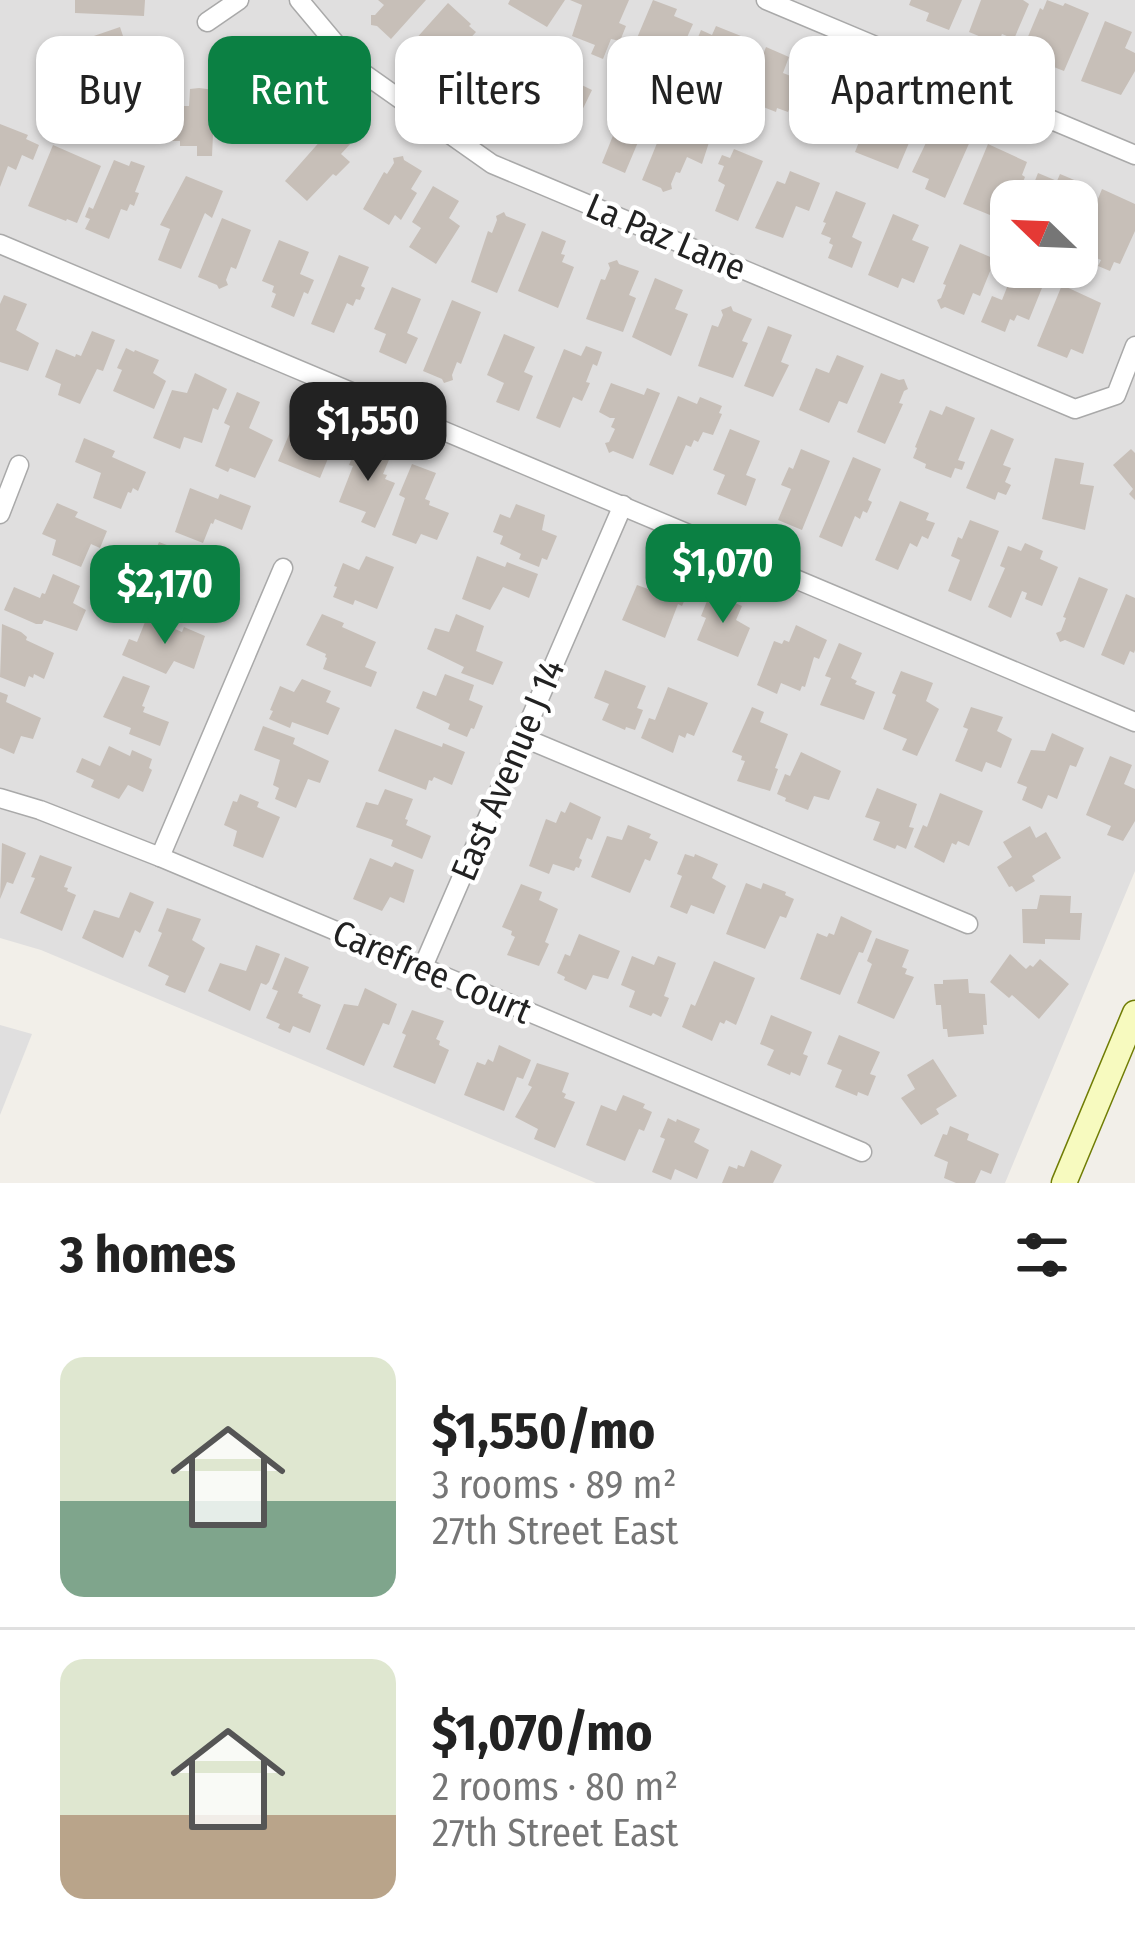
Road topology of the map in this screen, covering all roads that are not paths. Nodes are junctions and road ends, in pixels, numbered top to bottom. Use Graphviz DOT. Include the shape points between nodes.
graph roads {
  1 [pos="239,0"];
  2 [pos="299,0"];
  3 [pos="766,0"];
  4 [pos="207,22"];
  5 [pos="1135,155"];
  6 [pos="0,244"];
  7 [pos="1135,346"];
  8 [pos="19,465"];
  9 [pos="623,505"];
  10 [pos="0,514"];
  11 [pos="283,568"];
  12 [pos="1135,722"];
  13 [pos="522,737"];
  14 [pos="0,798"];
  15 [pos="160,857"];
  16 [pos="968,924"];
  17 [pos="422,969"];
  18 [pos="1135,1013"];
  19 [pos="862,1152"];
  20 [pos="1064,1183"];
  1 -- 4 [label="street"];
  2 -- 7 [label="street, La Paz Lane" via="356,68 492,164 1075,409 1116,395"];
  3 -- 5 [label="street"];
  6 -- 9 [label="street"];
  8 -- 10 [label="street"];
  9 -- 12 [label="street"];
  9 -- 13 [label="street, East Avenue J 14"];
  11 -- 15 [label="street"];
  13 -- 16 [label="street"];
  13 -- 17 [label="street, East Avenue J 14"];
  14 -- 15 [label="street, Carefree Court"];
  15 -- 17 [label="street, Carefree Court"];
  17 -- 19 [label="street, Carefree Court"];
  18 -- 20 [label="main road"];
}
